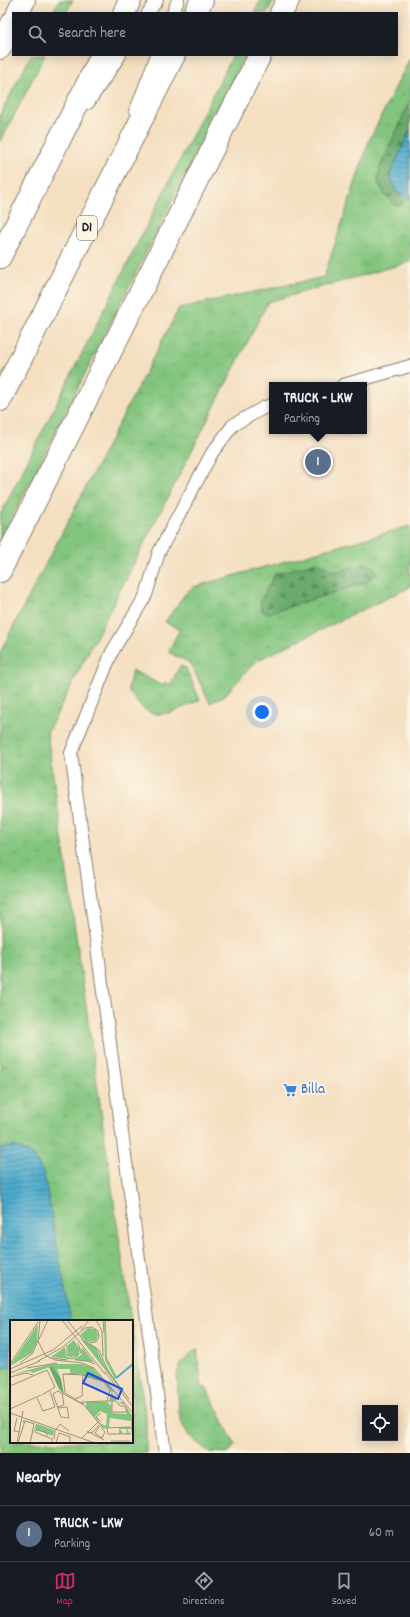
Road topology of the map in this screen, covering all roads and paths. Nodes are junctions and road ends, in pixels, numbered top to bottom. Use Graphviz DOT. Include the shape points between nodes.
graph roads {
  1 [pos="24,0"];
  2 [pos="130,0"];
  3 [pos="157,0"];
  4 [pos="178,0"];
  5 [pos="202,0"];
  6 [pos="288,0"];
  7 [pos="18,12"];
  8 [pos="124,12"];
  9 [pos="149,12"];
  10 [pos="173,12"];
  11 [pos="196,12"];
  12 [pos="282,12"];
  13 [pos="12,24"];
  14 [pos="0,48"];
  15 [pos="101,56"];
  16 [pos="119,56"];
  17 [pos="157,56"];
  18 [pos="174,56"];
  19 [pos="259,56"];
  20 [pos="49,160"];
  21 [pos="102,199"];
  22 [pos="0,257"];
  23 [pos="410,366"];
  24 [pos="354,382"];
  25 [pos="0,400"];
  26 [pos="269,407"];
  27 [pos="0,571"];
  28 [pos="165,1453"];
  1 -- 7 [label="highway"];
  2 -- 8 [label="highway"];
  3 -- 9 [label="lane"];
  4 -- 10 [label="lane"];
  5 -- 11 [label="highway"];
  6 -- 12 [label="highway"];
  13 -- 14 [label="highway"];
  15 -- 20 [label="highway"];
  16 -- 20 [label="lane"];
  17 -- 21 [label="lane, D1"];
  18 -- 21 [label="highway, D1"];
  19 -- 27 [label="highway"];
  20 -- 22 [label="highway"];
  21 -- 25 [label="highway, D1"];
  23 -- 24 [label="lane"];
  26 -- 28 [label="lane" via="233,425 212,452 159,552 146,595 112,652 71,753"];
}
